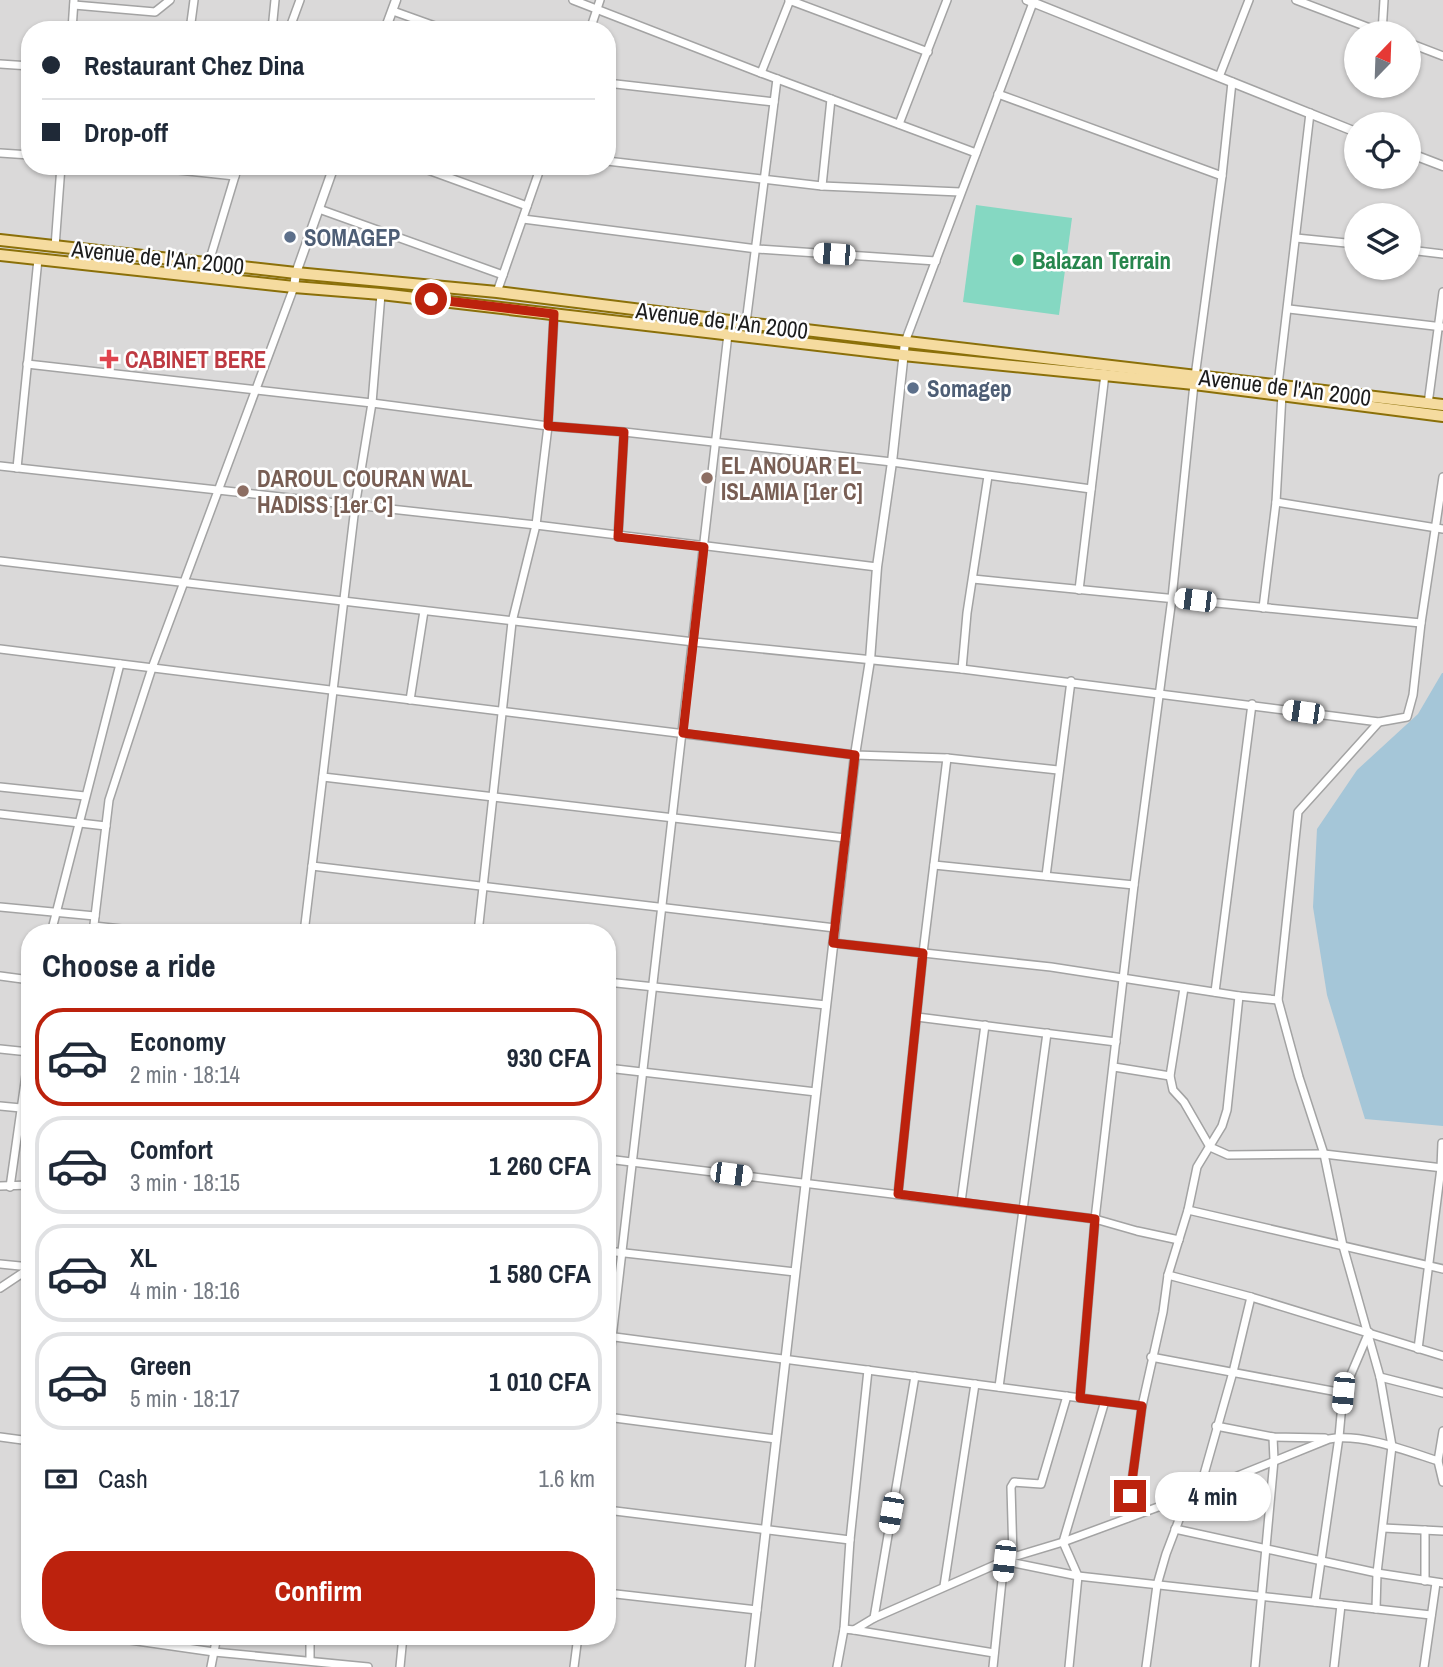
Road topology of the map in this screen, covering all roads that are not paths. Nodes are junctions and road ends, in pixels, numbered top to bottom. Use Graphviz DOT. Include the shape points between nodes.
graph roads {
  1 [pos="157,0"];
  2 [pos="170,0"];
  3 [pos="194,0"];
  4 [pos="275,0"];
  5 [pos="300,0"];
  6 [pos="396,0"];
  7 [pos="573,0"];
  8 [pos="600,0"];
  9 [pos="789,0"];
  10 [pos="947,0"];
  11 [pos="1249,0"];
  12 [pos="1296,0"];
  13 [pos="1384,0"];
  14 [pos="1031,1"];
  15 [pos="74,3"];
  16 [pos="597,9"];
  17 [pos="393,11"];
  18 [pos="155,12"];
  19 [pos="73,21"];
  20 [pos="191,21"];
  21 [pos="273,21"];
  22 [pos="292,21"];
  23 [pos="389,21"];
  24 [pos="421,21"];
  25 [pos="593,21"];
  26 [pos="1351,21"];
  27 [pos="1383,21"];
  28 [pos="1421,48"];
  29 [pos="928,52"];
  30 [pos="1443,56"];
  31 [pos="0,64"];
  32 [pos="21,65"];
  33 [pos="761,73"];
  34 [pos="1219,77"];
  35 [pos="777,79"];
  36 [pos="1232,82"];
  37 [pos="616,84"];
  38 [pos="998,94"];
  39 [pos="831,99"];
  40 [pos="774,102"];
  41 [pos="1310,113"];
  42 [pos="899,124"];
  43 [pos="1344,127"];
  44 [pos="0,153"];
  45 [pos="976,153"];
  46 [pos="21,154"];
  47 [pos="1421,158"];
  48 [pos="616,162"];
  49 [pos="1443,166"];
  50 [pos="60,175"];
  51 [pos="228,175"];
  52 [pos="331,175"];
  53 [pos="442,175"];
  54 [pos="538,175"];
  55 [pos="235,176"];
  56 [pos="1222,176"];
  57 [pos="766,180"];
  58 [pos="822,186"];
  59 [pos="960,192"];
  60 [pos="527,206"];
  61 [pos="319,209"];
  62 [pos="523,219"];
  63 [pos="1296,238"];
  64 [pos="0,240"];
  65 [pos="1344,243"];
  66 [pos="55,247"];
  67 [pos="757,249"];
  68 [pos="1421,251"];
  69 [pos="1443,254"];
  70 [pos="0,255"];
  71 [pos="38,259"];
  72 [pos="936,261"];
  73 [pos="209,262"];
  74 [pos="296,273"];
  75 [pos="503,275"];
  76 [pos="294,287"];
  77 [pos="497,292"];
  78 [pos="1443,292"];
  79 [pos="381,294"];
  80 [pos="1289,309"];
  81 [pos="554,314"];
  82 [pos="746,323"];
  83 [pos="1441,327"];
  84 [pos="728,334"];
  85 [pos="905,342"];
  86 [pos="903,355"];
  87 [pos="27,364"];
  88 [pos="1105,374"];
  89 [pos="1194,380"];
  90 [pos="257,390"];
  91 [pos="1280,390"];
  92 [pos="372,403"];
  93 [pos="1428,404"];
  94 [pos="1443,405"];
  95 [pos="1443,416"];
  96 [pos="548,426"];
  97 [pos="624,432"];
  98 [pos="716,442"];
  99 [pos="892,462"];
  100 [pos="0,466"];
  101 [pos="17,468"];
  102 [pos="988,476"];
  103 [pos="1443,477"];
  104 [pos="1091,489"];
  105 [pos="217,491"];
  106 [pos="1276,502"];
  107 [pos="355,507"];
  108 [pos="536,525"];
  109 [pos="1439,528"];
  110 [pos="618,537"];
  111 [pos="704,547"];
  112 [pos="0,561"];
  113 [pos="877,567"];
  114 [pos="973,579"];
  115 [pos="185,583"];
  116 [pos="1079,590"];
  117 [pos="1172,598"];
  118 [pos="344,601"];
  119 [pos="1263,608"];
  120 [pos="424,611"];
  121 [pos="512,622"];
  122 [pos="1421,623"];
  123 [pos="694,642"];
  124 [pos="0,649"];
  125 [pos="870,660"];
  126 [pos="120,664"];
  127 [pos="152,668"];
  128 [pos="962,668"];
  129 [pos="1070,681"];
  130 [pos="333,690"];
  131 [pos="1160,692"];
  132 [pos="410,700"];
  133 [pos="1252,705"];
  134 [pos="502,712"];
  135 [pos="1379,722"];
  136 [pos="683,733"];
  137 [pos="855,755"];
  138 [pos="947,758"];
  139 [pos="1058,770"];
  140 [pos="323,777"];
  141 [pos="0,787"];
  142 [pos="85,796"];
  143 [pos="493,797"];
  144 [pos="0,814"];
  145 [pos="673,817"];
  146 [pos="79,823"];
  147 [pos="106,826"];
  148 [pos="845,838"];
  149 [pos="934,865"];
  150 [pos="312,866"];
  151 [pos="1046,876"];
  152 [pos="1134,885"];
  153 [pos="483,887"];
  154 [pos="0,907"];
  155 [pos="662,907"];
  156 [pos="56,913"];
  157 [pos="95,916"];
  158 [pos="53,924"];
  159 [pos="94,924"];
  160 [pos="305,924"];
  161 [pos="479,924"];
  162 [pos="835,928"];
  163 [pos="833,943"];
  164 [pos="923,953"];
  165 [pos="0,976"];
  166 [pos="1124,978"];
  167 [pos="21,979"];
  168 [pos="616,983"];
  169 [pos="653,986"];
  170 [pos="1184,988"];
  171 [pos="1215,992"];
  172 [pos="1239,996"];
  173 [pos="1278,1000"];
  174 [pos="826,1005"];
  175 [pos="917,1017"];
  176 [pos="985,1026"];
  177 [pos="1047,1033"];
  178 [pos="1116,1042"];
  179 [pos="0,1049"];
  180 [pos="21,1051"];
  181 [pos="1114,1067"];
  182 [pos="616,1069"];
  183 [pos="643,1072"];
  184 [pos="1170,1076"];
  185 [pos="816,1092"];
  186 [pos="0,1106"];
  187 [pos="21,1108"];
  188 [pos="1442,1143"];
  189 [pos="1210,1147"];
  190 [pos="1324,1154"];
  191 [pos="616,1160"];
  192 [pos="633,1162"];
  193 [pos="1442,1168"];
  194 [pos="805,1182"];
  195 [pos="0,1186"];
  196 [pos="21,1186"];
  197 [pos="10,1187"];
  198 [pos="898,1194"];
  199 [pos="961,1202"];
  200 [pos="1025,1210"];
  201 [pos="1188,1210"];
  202 [pos="1095,1219"];
  203 [pos="1179,1240"];
  204 [pos="1343,1246"];
  205 [pos="616,1252"];
  206 [pos="622,1252"];
  207 [pos="0,1264"];
  208 [pos="21,1266"];
  209 [pos="1430,1266"];
  210 [pos="1443,1269"];
  211 [pos="795,1272"];
  212 [pos="21,1273"];
  213 [pos="1168,1275"];
  214 [pos="0,1288"];
  215 [pos="616,1294"];
  216 [pos="1251,1297"];
  217 [pos="1369,1332"];
  218 [pos="616,1337"];
  219 [pos="1418,1349"];
  220 [pos="1443,1356"];
  221 [pos="1151,1357"];
  222 [pos="784,1359"];
  223 [pos="868,1370"];
  224 [pos="1233,1372"];
  225 [pos="915,1376"];
  226 [pos="1380,1377"];
  227 [pos="975,1384"];
  228 [pos="999,1387"];
  229 [pos="1443,1392"];
  230 [pos="1343,1393"];
  231 [pos="1067,1396"];
  232 [pos="1080,1398"];
  233 [pos="1105,1401"];
  234 [pos="1142,1406"];
  235 [pos="616,1418"];
  236 [pos="1216,1426"];
  237 [pos="1443,1432"];
  238 [pos="0,1437"];
  239 [pos="1273,1437"];
  240 [pos="1339,1437"];
  241 [pos="776,1439"];
  242 [pos="1329,1439"];
  243 [pos="21,1440"];
  244 [pos="1392,1446"];
  245 [pos="1274,1460"];
  246 [pos="1438,1461"];
  247 [pos="1443,1482"];
  248 [pos="1199,1492"];
  249 [pos="1188,1496"];
  250 [pos="616,1511"];
  251 [pos="1127,1518"];
  252 [pos="1383,1528"];
  253 [pos="1175,1529"];
  254 [pos="766,1530"];
  255 [pos="1424,1530"];
  256 [pos="1443,1531"];
  257 [pos="850,1540"];
  258 [pos="1063,1542"];
  259 [pos="1266,1550"];
  260 [pos="1013,1557"];
  261 [pos="1004,1561"];
  262 [pos="1321,1561"];
  263 [pos="1377,1573"];
  264 [pos="1078,1576"];
  265 [pos="1425,1581"];
  266 [pos="1440,1583"];
  267 [pos="1157,1585"];
  268 [pos="944,1586"];
  269 [pos="616,1594"];
  270 [pos="1262,1596"];
  271 [pos="1315,1602"];
  272 [pos="1341,1605"];
  273 [pos="757,1609"];
  274 [pos="1376,1609"];
  275 [pos="1431,1615"];
  276 [pos="874,1618"];
  277 [pos="844,1629"];
  278 [pos="854,1630"];
  279 [pos="165,1645"];
  280 [pos="215,1645"];
  281 [pos="310,1645"];
  282 [pos="402,1645"];
  283 [pos="577,1645"];
  284 [pos="214,1652"];
  285 [pos="994,1653"];
  286 [pos="310,1660"];
  287 [pos="278,1663"];
  288 [pos="336,1665"];
  289 [pos="211,1667"];
  290 [pos="368,1667"];
  291 [pos="400,1667"];
  292 [pos="574,1667"];
  293 [pos="750,1667"];
  294 [pos="837,1667"];
  295 [pos="993,1667"];
  296 [pos="1069,1667"];
  297 [pos="1146,1667"];
  298 [pos="1255,1667"];
  299 [pos="1334,1667"];
  300 [pos="1424,1667"];
  1 -- 18 [label="street"];
  2 -- 18 [label="street"];
  3 -- 20 [label="street"];
  4 -- 21 [label="street"];
  5 -- 22 [label="street"];
  6 -- 17 [label="street"];
  7 -- 16 [label="street"];
  8 -- 16 [label="street"];
  9 -- 29 [label="street"];
  9 -- 33 [label="street"];
  10 -- 29 [label="street"];
  11 -- 34 [label="street"];
  12 -- 26 [label="street"];
  13 -- 27 [label="street"];
  14 -- 34 [label="street"];
  14 -- 38 [label="street"];
  15 -- 18 [label="street"];
  15 -- 19 [label="street"];
  16 -- 25 [label="street"];
  16 -- 33 [label="street"];
  17 -- 23 [label="street"];
  17 -- 24 [label="street"];
  28 -- 30 [label="street"];
  29 -- 42 [label="street"];
  31 -- 32 [label="street"];
  33 -- 35 [label="street"];
  34 -- 36 [label="street"];
  35 -- 39 [label="street"];
  35 -- 40 [label="street"];
  36 -- 41 [label="street"];
  36 -- 56 [label="street"];
  37 -- 40 [label="street"];
  38 -- 45 [label="street"];
  38 -- 56 [label="street"];
  39 -- 42 [label="street"];
  39 -- 58 [label="street"];
  40 -- 57 [label="street"];
  41 -- 43 [label="street"];
  41 -- 63 [label="street"];
  42 -- 45 [label="street"];
  44 -- 46 [label="street"];
  45 -- 59 [label="street"];
  47 -- 49 [label="street"];
  48 -- 57 [label="street"];
  50 -- 66 [label="street"];
  51 -- 55 [label="street"];
  52 -- 61 [label="street"];
  53 -- 60 [label="street"];
  54 -- 60 [label="street"];
  55 -- 73 [label="street"];
  56 -- 89 [label="street"];
  57 -- 58 [label="street"];
  57 -- 67 [label="street"];
  58 -- 59 [label="street"];
  59 -- 72 [label="street"];
  60 -- 62 [label="street"];
  61 -- 74 [label="street"];
  61 -- 75 [label="street"];
  62 -- 67 [label="street"];
  62 -- 75 [label="street"];
  63 -- 65 [label="street"];
  63 -- 80 [label="street"];
  64 -- 66 [label="main road, Avenue de l'An 2000"];
  66 -- 73 [label="main road, Avenue de l'An 2000"];
  67 -- 72 [label="street"];
  67 -- 82 [label="street"];
  68 -- 69 [label="street"];
  70 -- 71 [label="main road, Avenue de l'An 2000"];
  71 -- 76 [label="main road, Avenue de l'An 2000"];
  71 -- 87 [label="street"];
  72 -- 85 [label="street"];
  73 -- 74 [label="main road, Avenue de l'An 2000"];
  74 -- 76 [label="street"];
  74 -- 77 [label="main road, Avenue de l'An 2000"];
  75 -- 77 [label="street"];
  76 -- 79 [label="main road, Avenue de l'An 2000"];
  76 -- 90 [label="street"];
  77 -- 82 [label="main road, Avenue de l'An 2000"];
  78 -- 83 [label="street"];
  79 -- 81 [label="main road, Avenue de l'An 2000"];
  79 -- 92 [label="street"];
  80 -- 83 [label="street"];
  80 -- 91 [label="street"];
  81 -- 84 [label="main road, Avenue de l'An 2000"];
  81 -- 96 [label="street"];
  82 -- 85 [label="main road, Avenue de l'An 2000"];
  83 -- 93 [label="street"];
  84 -- 86 [label="main road, Avenue de l'An 2000"];
  84 -- 98 [label="street"];
  85 -- 86 [label="street"];
  85 -- 89 [label="main road, Avenue de l'An 2000"];
  86 -- 88 [label="main road, Avenue de l'An 2000"];
  86 -- 99 [label="street"];
  87 -- 90 [label="street"];
  87 -- 101 [label="street"];
  88 -- 89 [label="main road, Avenue de l'An 2000"];
  88 -- 104 [label="street"];
  89 -- 91 [label="main road, Avenue de l'An 2000"];
  89 -- 117 [label="street"];
  90 -- 92 [label="street"];
  90 -- 105 [label="street"];
  91 -- 93 [label="main road, Avenue de l'An 2000"];
  91 -- 95 [label="main road, Avenue de l'An 2000"];
  91 -- 106 [label="street"];
  92 -- 96 [label="street"];
  92 -- 107 [label="street"];
  93 -- 94 [label="main road, Avenue de l'An 2000"];
  96 -- 97 [label="street"];
  96 -- 108 [label="street"];
  97 -- 98 [label="street"];
  97 -- 110 [label="street"];
  98 -- 99 [label="street"];
  98 -- 111 [label="street"];
  99 -- 102 [label="street"];
  99 -- 113 [label="street"];
  100 -- 101 [label="street"];
  101 -- 105 [label="street"];
  102 -- 104 [label="street"];
  102 -- 114 [label="street"];
  103 -- 109 [label="street"];
  104 -- 116 [label="street"];
  105 -- 107 [label="street"];
  105 -- 115 [label="street"];
  106 -- 109 [label="street"];
  106 -- 119 [label="street"];
  107 -- 108 [label="street"];
  107 -- 118 [label="street"];
  108 -- 110 [label="street"];
  108 -- 121 [label="street"];
  109 -- 122 [label="street"];
  110 -- 111 [label="street"];
  111 -- 113 [label="street"];
  111 -- 123 [label="street"];
  112 -- 115 [label="street"];
  113 -- 125 [label="street"];
  114 -- 116 [label="street"];
  114 -- 128 [label="street"];
  115 -- 118 [label="street"];
  115 -- 127 [label="street"];
  116 -- 117 [label="street"];
  117 -- 119 [label="street"];
  117 -- 131 [label="street"];
  118 -- 120 [label="street"];
  118 -- 130 [label="street"];
  119 -- 122 [label="street"];
  120 -- 121 [label="street"];
  120 -- 132 [label="street"];
  121 -- 123 [label="street"];
  121 -- 134 [label="street"];
  122 -- 135 [label="street" via="1407,717"];
  123 -- 125 [label="street"];
  123 -- 136 [label="street"];
  124 -- 126 [label="street"];
  125 -- 128 [label="street"];
  125 -- 137 [label="street"];
  126 -- 127 [label="street"];
  126 -- 142 [label="street"];
  127 -- 130 [label="street"];
  127 -- 147 [label="street" via="109,800"];
  128 -- 129 [label="street"];
  129 -- 131 [label="street"];
  129 -- 139 [label="street"];
  130 -- 132 [label="street"];
  130 -- 140 [label="street"];
  131 -- 133 [label="street"];
  131 -- 152 [label="street"];
  132 -- 134 [label="street"];
  133 -- 135 [label="street"];
  133 -- 171 [label="street"];
  134 -- 136 [label="street"];
  134 -- 143 [label="street"];
  135 -- 173 [label="street" via="1298,812"];
  136 -- 137 [label="street"];
  136 -- 145 [label="street"];
  137 -- 138 [label="street"];
  137 -- 148 [label="street"];
  138 -- 139 [label="street"];
  138 -- 149 [label="street"];
  139 -- 151 [label="street"];
  140 -- 143 [label="street"];
  140 -- 150 [label="street"];
  141 -- 142 [label="street"];
  142 -- 146 [label="street"];
  143 -- 145 [label="street"];
  143 -- 153 [label="street"];
  144 -- 146 [label="street"];
  145 -- 148 [label="street"];
  145 -- 155 [label="street"];
  146 -- 147 [label="street"];
  146 -- 156 [label="street"];
  147 -- 157 [label="street"];
  148 -- 162 [label="street"];
  149 -- 151 [label="street"];
  149 -- 164 [label="street"];
  150 -- 153 [label="street"];
  150 -- 160 [label="street"];
  151 -- 152 [label="street"];
  152 -- 166 [label="street"];
  153 -- 155 [label="street"];
  153 -- 161 [label="street"];
  154 -- 156 [label="street"];
  155 -- 162 [label="street"];
  155 -- 169 [label="street"];
  156 -- 157 [label="street"];
  156 -- 158 [label="street"];
  157 -- 159 [label="street"];
  162 -- 163 [label="street"];
  163 -- 164 [label="street"];
  163 -- 174 [label="street"];
  164 -- 166 [label="street"];
  164 -- 175 [label="street"];
  165 -- 167 [label="street"];
  166 -- 170 [label="street"];
  166 -- 178 [label="street"];
  168 -- 169 [label="street"];
  169 -- 174 [label="street"];
  169 -- 183 [label="street"];
  170 -- 171 [label="street"];
  170 -- 184 [label="street"];
  171 -- 172 [label="street"];
  172 -- 173 [label="street"];
  172 -- 189 [label="street" via="1227,1110"];
  173 -- 190 [label="street"];
  174 -- 185 [label="street"];
  175 -- 176 [label="street"];
  175 -- 198 [label="street"];
  176 -- 177 [label="street"];
  176 -- 199 [label="street"];
  177 -- 178 [label="street"];
  177 -- 200 [label="street"];
  178 -- 181 [label="street"];
  179 -- 180 [label="street"];
  181 -- 184 [label="street"];
  181 -- 202 [label="street"];
  182 -- 183 [label="street"];
  183 -- 185 [label="street"];
  183 -- 192 [label="street"];
  184 -- 189 [label="street" via="1173,1090"];
  185 -- 194 [label="street"];
  186 -- 187 [label="street"];
  187 -- 197 [label="street"];
  188 -- 193 [label="street"];
  189 -- 190 [label="street" via="1228,1155"];
  189 -- 201 [label="street" via="1197,1167"];
  190 -- 193 [label="street"];
  190 -- 204 [label="street"];
  191 -- 192 [label="street"];
  192 -- 194 [label="street"];
  192 -- 206 [label="street"];
  193 -- 209 [label="street"];
  194 -- 198 [label="street"];
  194 -- 211 [label="street"];
  195 -- 197 [label="street"];
  196 -- 197 [label="street"];
  198 -- 199 [label="street"];
  199 -- 200 [label="street"];
  200 -- 202 [label="street"];
  200 -- 228 [label="street"];
  201 -- 203 [label="street"];
  201 -- 204 [label="street"];
  202 -- 203 [label="street"];
  202 -- 232 [label="street"];
  203 -- 213 [label="street"];
  204 -- 209 [label="street"];
  204 -- 217 [label="street"];
  205 -- 206 [label="street"];
  206 -- 211 [label="street"];
  206 -- 215 [label="street"];
  207 -- 208 [label="street"];
  209 -- 210 [label="street"];
  209 -- 219 [label="street"];
  211 -- 222 [label="street"];
  212 -- 214 [label="street"];
  213 -- 216 [label="street"];
  213 -- 221 [label="street"];
  216 -- 217 [label="street"];
  216 -- 224 [label="street"];
  217 -- 219 [label="street"];
  217 -- 226 [label="street"];
  217 -- 230 [label="street"];
  218 -- 222 [label="street"];
  219 -- 220 [label="street"];
  221 -- 224 [label="street"];
  221 -- 234 [label="street"];
  222 -- 223 [label="street"];
  222 -- 241 [label="street"];
  223 -- 225 [label="street"];
  223 -- 257 [label="street"];
  224 -- 230 [label="street"];
  224 -- 236 [label="street"];
  225 -- 227 [label="street"];
  225 -- 276 [label="street"];
  226 -- 229 [label="street"];
  226 -- 244 [label="street"];
  227 -- 228 [label="street"];
  227 -- 268 [label="street"];
  228 -- 231 [label="street"];
  230 -- 240 [label="street"];
  231 -- 232 [label="street"];
  231 -- 260 [label="street" via="1041,1485 1014,1482 1011,1488"];
  232 -- 233 [label="street"];
  233 -- 234 [label="street"];
  233 -- 258 [label="street"];
  234 -- 251 [label="street"];
  235 -- 241 [label="street"];
  236 -- 239 [label="street"];
  236 -- 248 [label="street"];
  237 -- 246 [label="street"];
  238 -- 243 [label="street"];
  239 -- 242 [label="street"];
  239 -- 245 [label="street"];
  240 -- 242 [label="street"];
  240 -- 244 [label="street"];
  240 -- 262 [label="street"];
  241 -- 254 [label="street"];
  242 -- 245 [label="street"];
  244 -- 246 [label="street"];
  244 -- 252 [label="street"];
  245 -- 248 [label="street"];
  245 -- 259 [label="street"];
  246 -- 247 [label="street"];
  248 -- 249 [label="street"];
  249 -- 251 [label="street"];
  249 -- 253 [label="street"];
  250 -- 254 [label="street"];
  251 -- 258 [label="street"];
  252 -- 255 [label="street"];
  252 -- 263 [label="street"];
  253 -- 259 [label="street"];
  253 -- 267 [label="street"];
  254 -- 257 [label="street"];
  254 -- 273 [label="street"];
  255 -- 256 [label="street"];
  255 -- 265 [label="street"];
  257 -- 277 [label="street"];
  258 -- 260 [label="street"];
  258 -- 264 [label="street"];
  259 -- 262 [label="street"];
  259 -- 270 [label="street"];
  260 -- 261 [label="street"];
  261 -- 264 [label="street"];
  261 -- 268 [label="street"];
  261 -- 285 [label="street"];
  262 -- 263 [label="street"];
  262 -- 271 [label="street"];
  263 -- 265 [label="street"];
  263 -- 274 [label="street"];
  264 -- 267 [label="street"];
  264 -- 296 [label="street"];
  265 -- 266 [label="street"];
  266 -- 275 [label="street"];
  267 -- 270 [label="street"];
  267 -- 297 [label="street"];
  268 -- 276 [label="street"];
  269 -- 273 [label="street"];
  270 -- 271 [label="street"];
  270 -- 298 [label="street"];
  271 -- 272 [label="street"];
  272 -- 274 [label="street"];
  272 -- 299 [label="street"];
  273 -- 293 [label="street"];
  274 -- 275 [label="street"];
  275 -- 300 [label="street"];
  276 -- 278 [label="street"];
  277 -- 278 [label="street"];
  277 -- 294 [label="street"];
  278 -- 285 [label="street"];
  279 -- 284 [label="street"];
  280 -- 284 [label="street"];
  281 -- 286 [label="street"];
  282 -- 291 [label="street"];
  283 -- 292 [label="street"];
  284 -- 287 [label="street"];
  284 -- 289 [label="street"];
  285 -- 295 [label="street"];
  286 -- 287 [label="street"];
  286 -- 288 [label="street"];
  288 -- 290 [label="street"];
}
